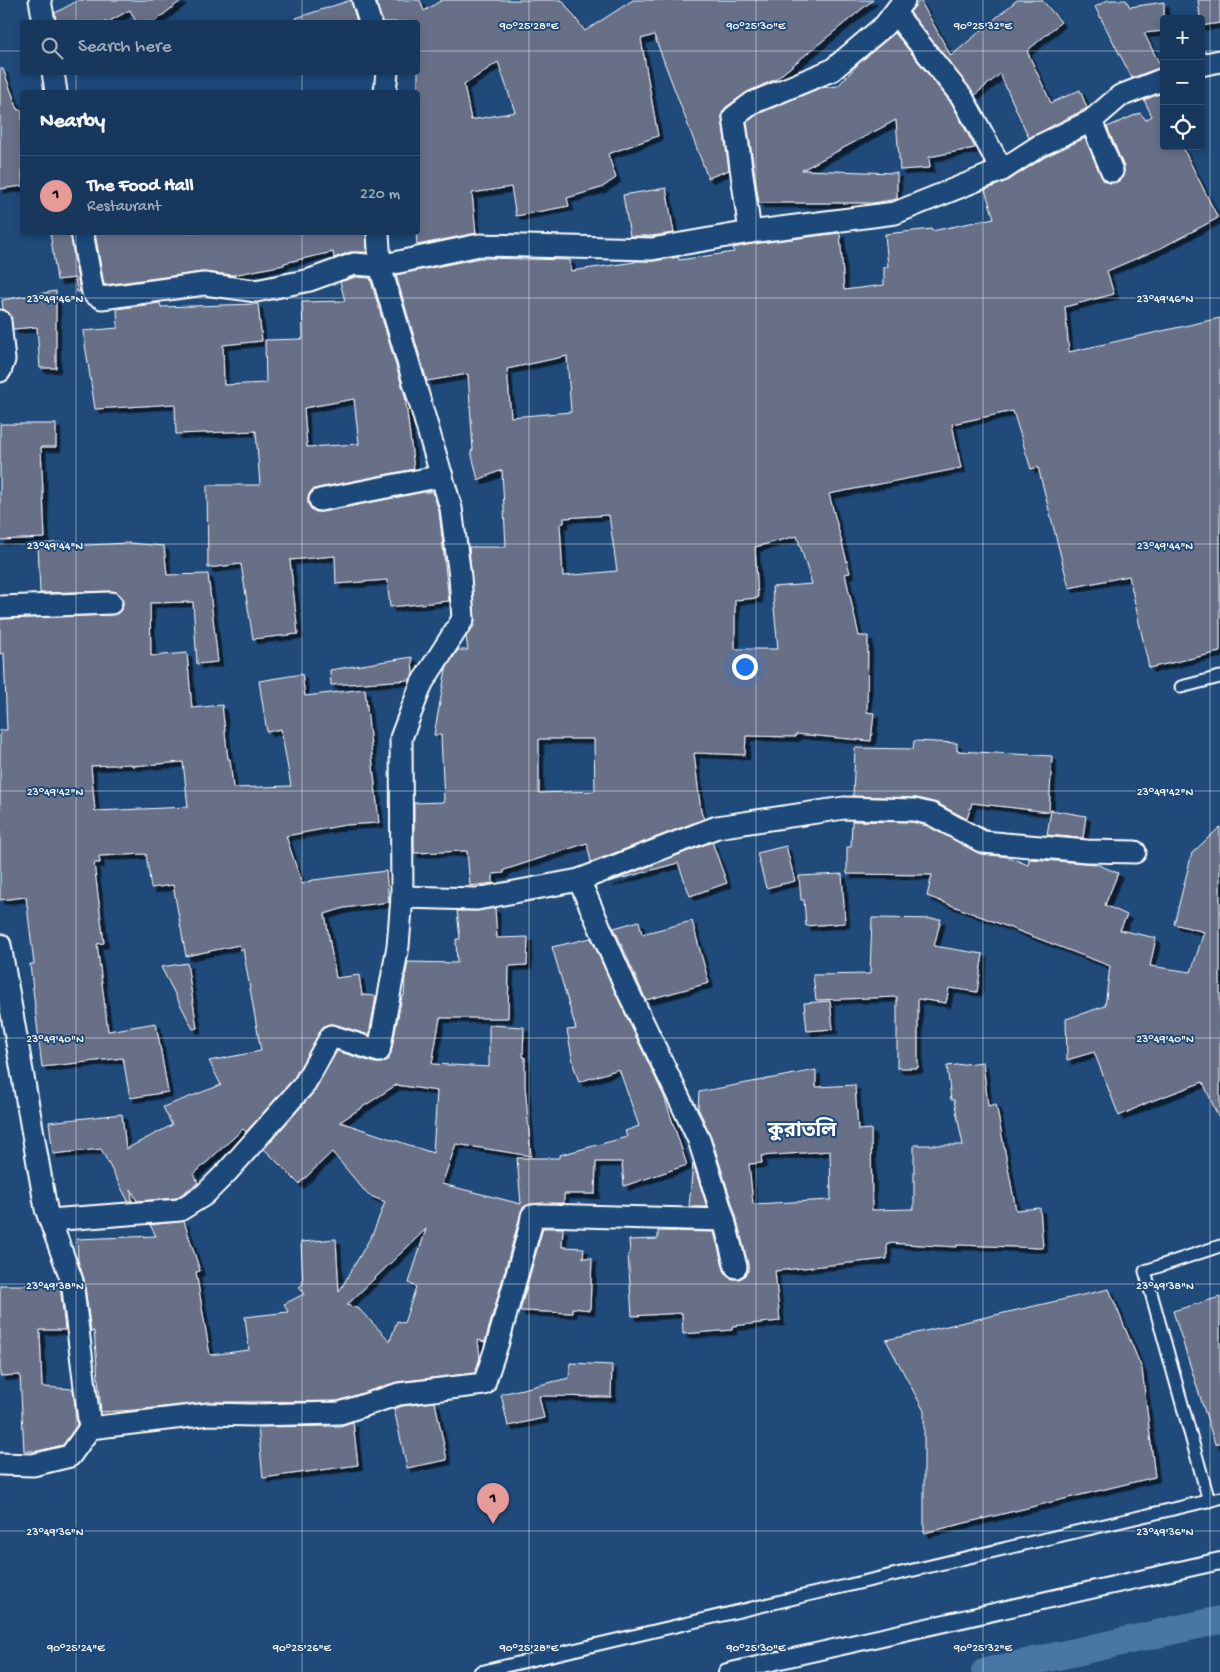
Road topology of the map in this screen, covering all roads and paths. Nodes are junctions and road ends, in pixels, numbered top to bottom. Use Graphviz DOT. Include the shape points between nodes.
graph roads {
  1 [pos="40,0"];
  2 [pos="362,0"];
  3 [pos="900,7"];
  4 [pos="44,20"];
  5 [pos="369,20"];
  6 [pos="1220,61"];
  7 [pos="1205,64"];
  8 [pos="53,75"];
  9 [pos="387,75"];
  10 [pos="1160,81"];
  11 [pos="56,90"];
  12 [pos="384,90"];
  13 [pos="1091,121"];
  14 [pos="1002,170"];
  15 [pos="1112,171"];
  16 [pos="750,232"];
  17 [pos="83,235"];
  18 [pos="378,235"];
  19 [pos="380,266"];
  20 [pos="0,321"];
  21 [pos="0,371"];
  22 [pos="442,476"];
  23 [pos="320,500"];
  24 [pos="111,603"];
  25 [pos="0,607"];
  26 [pos="1220,677"];
  27 [pos="1181,687"];
  28 [pos="1135,852"];
  29 [pos="579,880"];
  30 [pos="402,897"];
  31 [pos="0,945"];
  32 [pos="50,1220"];
  33 [pos="724,1220"];
  34 [pos="1220,1246"];
  35 [pos="736,1266"];
  36 [pos="90,1428"];
  37 [pos="0,1464"];
  38 [pos="1215,1499"];
  39 [pos="1220,1561"];
  40 [pos="480,1672"];
  41 [pos="727,1672"];
  1 -- 4 [label="street"];
  2 -- 5 [label="street"];
  3 -- 14 [label="street" via="962,97"];
  3 -- 16 [label="street" via="885,25 832,70 752,103 734,117"];
  6 -- 7 [label="street"];
  8 -- 11 [label="street"];
  9 -- 12 [label="street"];
  10 -- 13 [label="street" via="1120,96"];
  13 -- 14 [label="street" via="1039,146"];
  13 -- 15 [label="street"];
  14 -- 16 [label="street" via="895,213"];
  16 -- 19 [label="street" via="652,249 479,246"];
  17 -- 19 [label="street" via="93,293 102,298 204,284 256,291 310,280 354,264"];
  18 -- 19 [label="street"];
  19 -- 22 [label="street"];
  20 -- 21 [label="street" via="4,360"];
  22 -- 23 [label="street"];
  22 -- 30 [label="street" via="451,508 463,619 422,683 401,738"];
  24 -- 25 [label="street"];
  26 -- 27 [label="lane"];
  28 -- 29 [label="street" via="1087,852 983,842 931,814 914,810 844,808 717,827"];
  29 -- 30 [label="street" via="477,898"];
  29 -- 33 [label="street" via="699,1140"];
  30 -- 32 [label="street" via="398,946 379,1051 331,1036 304,1085 227,1172 204,1195 180,1210"];
  31 -- 32 [label="street"];
  32 -- 36 [label="street" via="72,1281"];
  33 -- 35 [label="street"];
  33 -- 36 [label="street" via="532,1216 484,1384 399,1394 340,1413 208,1414"];
  34 -- 38 [label="lane" via="1144,1271"];
  36 -- 37 [label="street" via="70,1456 33,1465"];
  38 -- 40 [label="lane"];
  39 -- 41 [label="street"];
}
